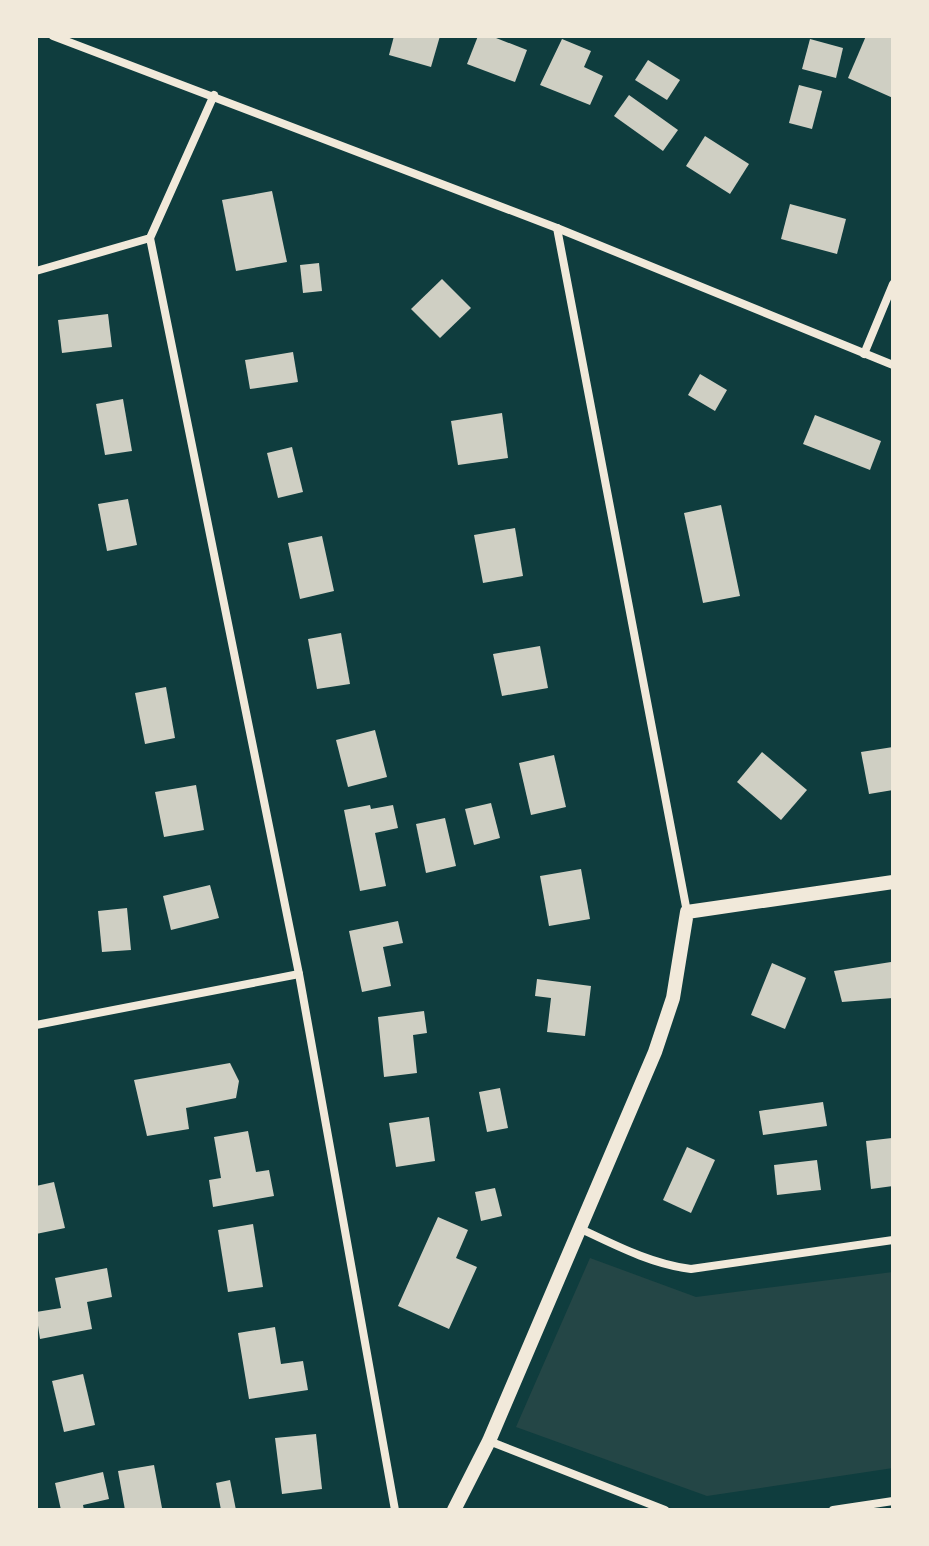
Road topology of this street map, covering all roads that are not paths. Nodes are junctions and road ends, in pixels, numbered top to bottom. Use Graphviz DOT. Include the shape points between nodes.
graph roads {
  1 [pos="53,36"];
  2 [pos="214,95"];
  3 [pos="557,228"];
  4 [pos="150,238"];
  5 [pos="36,271"];
  6 [pos="893,284"];
  7 [pos="864,354"];
  8 [pos="893,365"];
  9 [pos="893,882"];
  10 [pos="687,912"];
  11 [pos="299,974"];
  12 [pos="36,1025"];
  13 [pos="579,1228"];
  14 [pos="893,1240"];
  15 [pos="489,1441"];
  16 [pos="893,1501"];
  17 [pos="395,1510"];
  18 [pos="454,1510"];
  19 [pos="665,1510"];
  20 [pos="833,1510"];
  1 -- 2 [label="street"];
  2 -- 3 [label="street"];
  2 -- 4 [label="street"];
  3 -- 7 [label="street"];
  3 -- 10 [label="street"];
  4 -- 5 [label="street"];
  4 -- 11 [label="street"];
  6 -- 7 [label="street"];
  7 -- 8 [label="street"];
  9 -- 10 [label="street"];
  10 -- 13 [label="street" via="662,1032"];
  11 -- 12 [label="street"];
  11 -- 17 [label="street"];
  13 -- 14 [label="street" via="656,1262 691,1269"];
  13 -- 15 [label="street"];
  15 -- 18 [label="street"];
  15 -- 19 [label="street"];
  16 -- 20 [label="street"];
}
